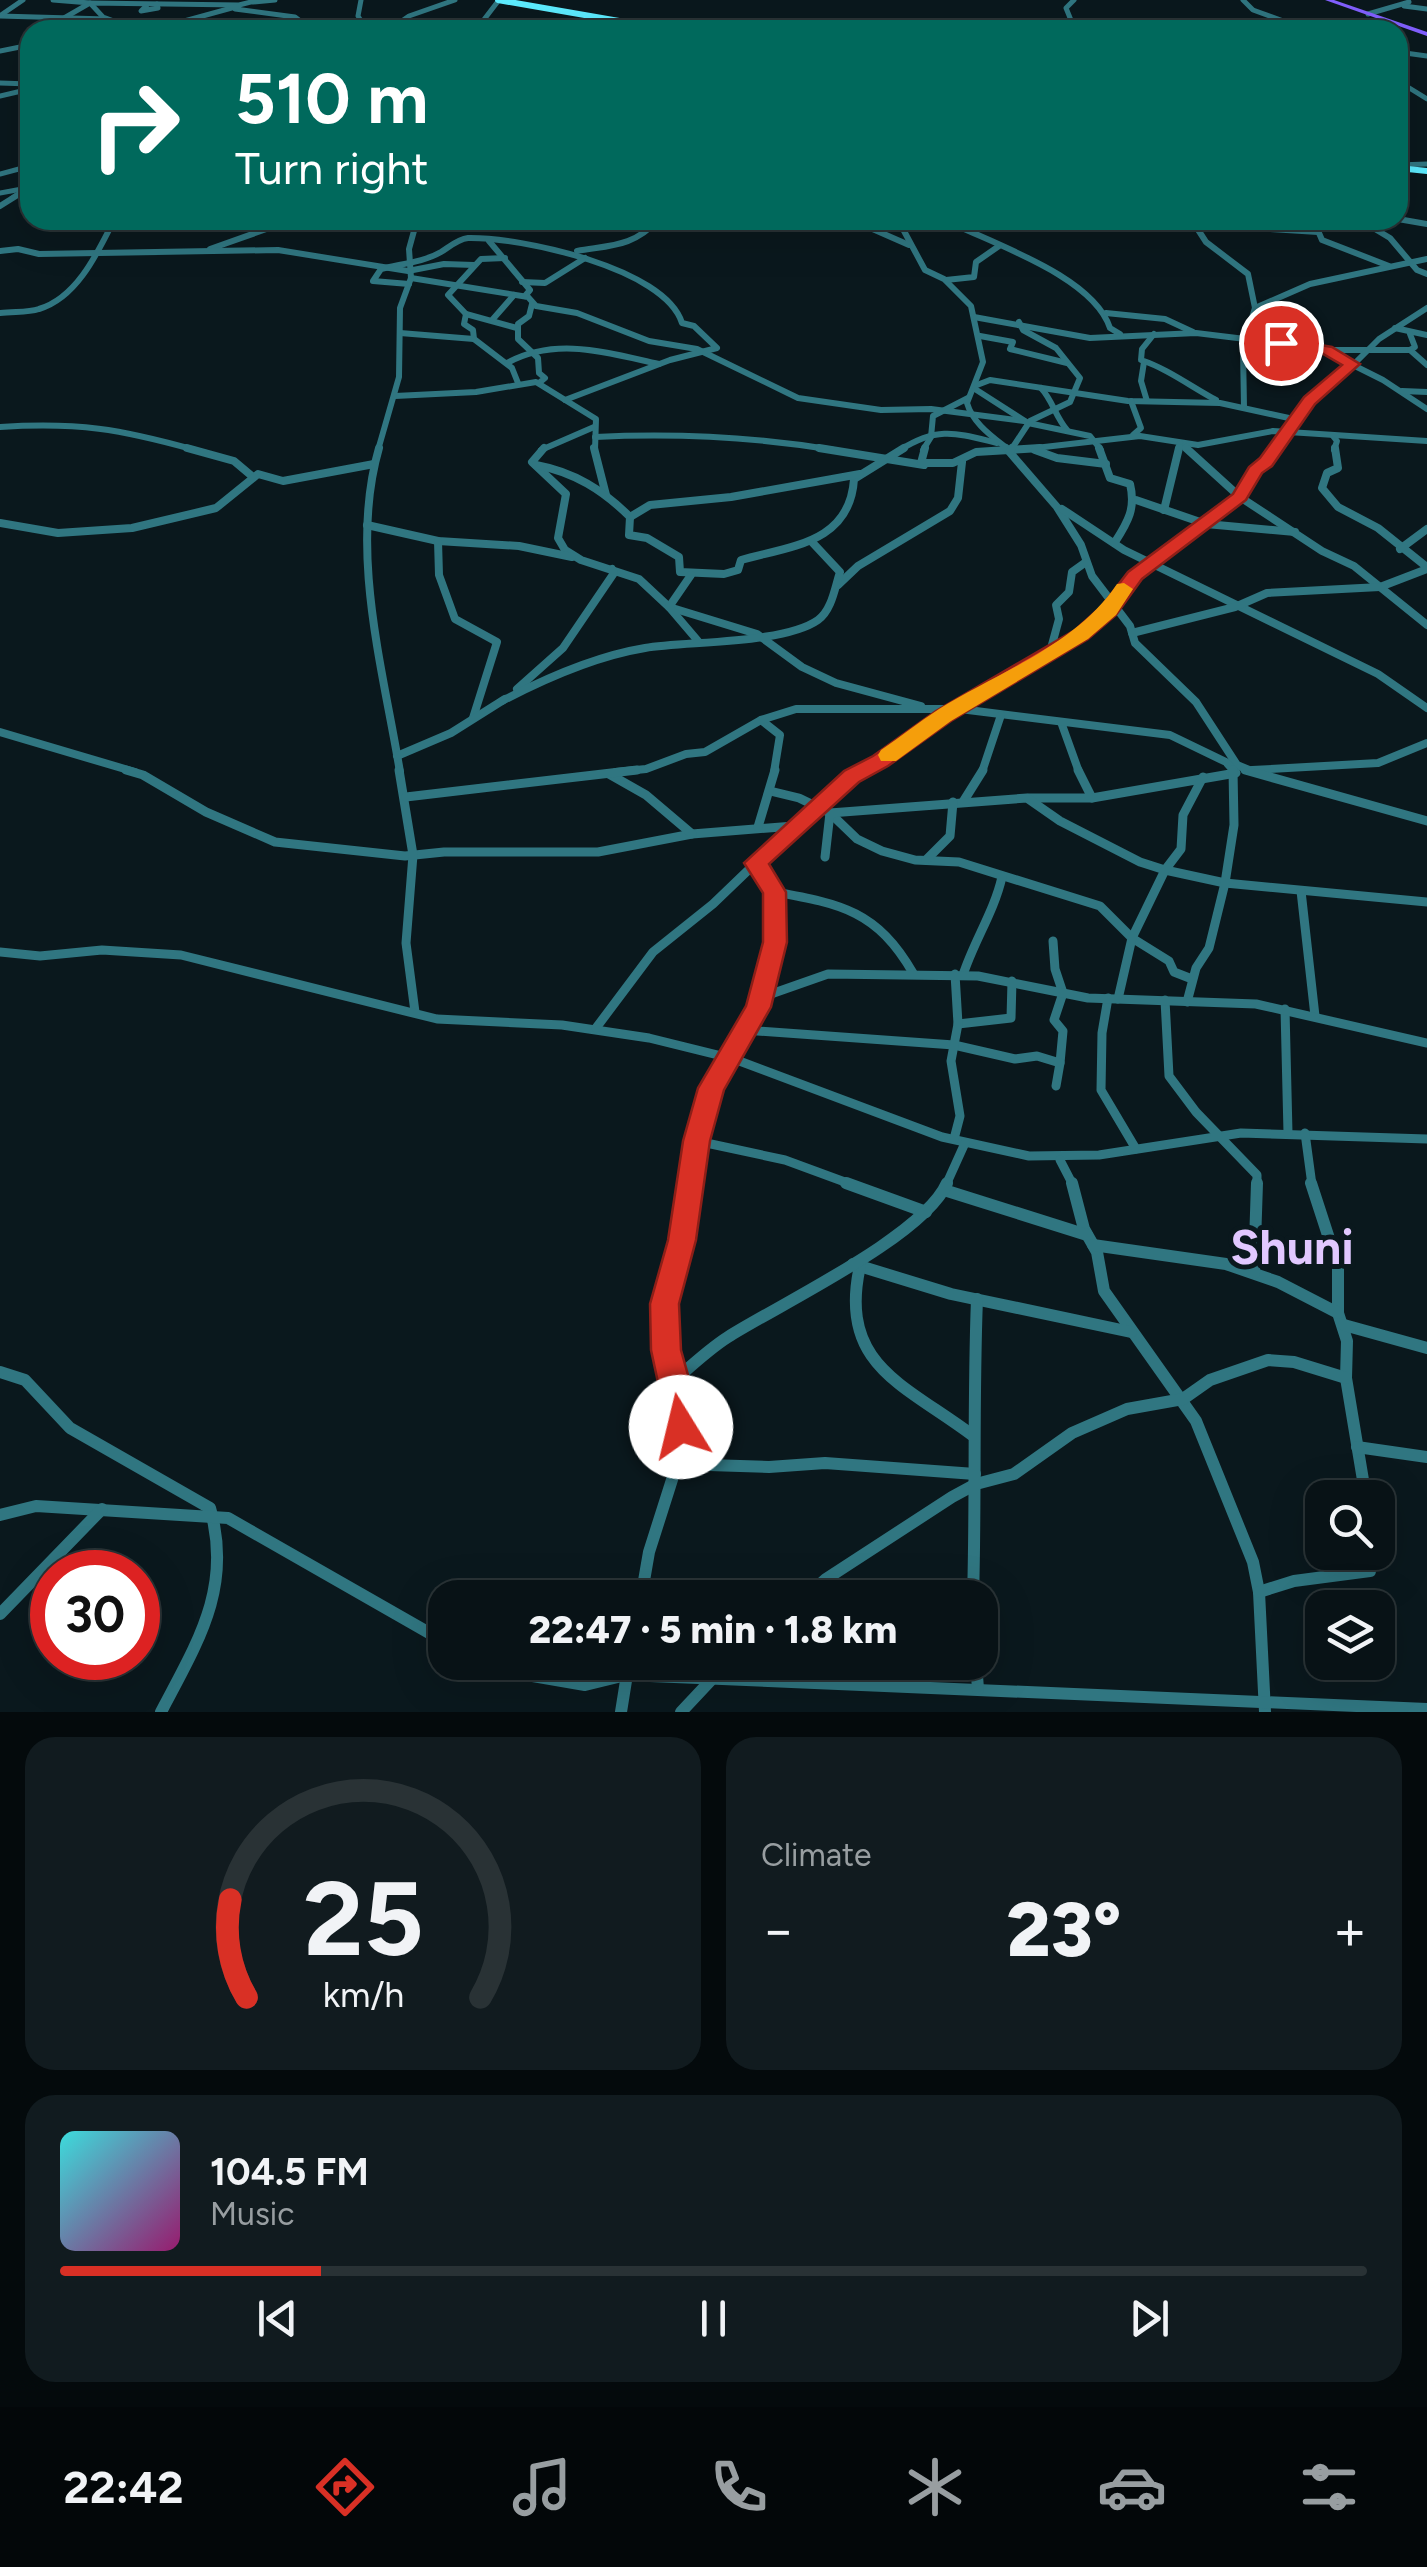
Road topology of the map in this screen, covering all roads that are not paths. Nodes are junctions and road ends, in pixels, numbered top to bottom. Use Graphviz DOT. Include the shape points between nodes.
graph roads {
  1 [pos="4,0"];
  2 [pos="23,0"];
  3 [pos="53,0"];
  4 [pos="276,0"];
  5 [pos="455,0"];
  6 [pos="498,0"];
  7 [pos="1243,0"];
  8 [pos="1328,0"];
  9 [pos="1380,0"];
  10 [pos="67,1"];
  11 [pos="187,1"];
  12 [pos="255,1"];
  13 [pos="1419,1"];
  14 [pos="91,2"];
  15 [pos="156,2"];
  16 [pos="1397,2"];
  17 [pos="1409,2"];
  18 [pos="222,4"];
  19 [pos="242,5"];
  20 [pos="1427,8"];
  21 [pos="234,9"];
  22 [pos="11,10"];
  23 [pos="213,12"];
  24 [pos="1365,13"];
  25 [pos="0,16"];
  26 [pos="64,18"];
  27 [pos="107,19"];
  28 [pos="116,20"];
  29 [pos="183,20"];
  30 [pos="300,20"];
  31 [pos="403,20"];
  32 [pos="613,20"];
  33 [pos="1280,20"];
  34 [pos="1386,20"];
  35 [pos="108,230"];
  36 [pos="264,230"];
  37 [pos="412,230"];
  38 [pos="648,230"];
  39 [pos="876,230"];
  40 [pos="905,230"];
  41 [pos="966,230"];
  42 [pos="1199,230"];
  43 [pos="1303,230"];
  44 [pos="1379,230"];
  45 [pos="1318,232"];
  46 [pos="487,239"];
  47 [pos="0,243"];
  48 [pos="909,244"];
  49 [pos="999,246"];
  50 [pos="4,251"];
  51 [pos="571,251"];
  52 [pos="95,252"];
  53 [pos="202,252"];
  54 [pos="504,258"];
  55 [pos="585,258"];
  56 [pos="1427,259"];
  57 [pos="409,260"];
  58 [pos="1414,264"];
  59 [pos="474,266"];
  60 [pos="1392,266"];
  61 [pos="381,268"];
  62 [pos="1427,274"];
  63 [pos="410,278"];
  64 [pos="946,280"];
  65 [pos="522,282"];
  66 [pos="458,284"];
  67 [pos="514,295"];
  68 [pos="525,296"];
  69 [pos="532,304"];
  70 [pos="1255,308"];
  71 [pos="1427,308"];
  72 [pos="0,312"];
  73 [pos="1106,313"];
  74 [pos="466,314"];
  75 [pos="974,317"];
  76 [pos="492,319"];
  77 [pos="1019,322"];
  78 [pos="517,328"];
  79 [pos="1395,328"];
  80 [pos="400,333"];
  81 [pos="1196,333"];
  82 [pos="1120,334"];
  83 [pos="1154,334"];
  84 [pos="1410,334"];
  85 [pos="1427,335"];
  86 [pos="980,336"];
  87 [pos="1248,338"];
  88 [pos="474,339"];
  89 [pos="1324,350"];
  90 [pos="1410,350"];
  91 [pos="528,351"];
  92 [pos="1364,352"];
  93 [pos="704,353"];
  94 [pos="1144,362"];
  95 [pos="506,363"];
  96 [pos="660,364"];
  97 [pos="1067,364"];
  98 [pos="1352,364"];
  99 [pos="1427,366"];
  100 [pos="518,383"];
  101 [pos="539,383"];
  102 [pos="1040,387"];
  103 [pos="974,390"];
  104 [pos="1400,390"];
  105 [pos="1074,391"];
  106 [pos="1427,392"];
  107 [pos="395,396"];
  108 [pos="565,400"];
  109 [pos="1131,400"];
  110 [pos="1147,401"];
  111 [pos="1220,403"];
  112 [pos="1244,408"];
  113 [pos="1427,409"];
  114 [pos="1052,410"];
  115 [pos="944,411"];
  116 [pos="974,417"];
  117 [pos="1298,420"];
  118 [pos="1026,422"];
  119 [pos="0,427"];
  120 [pos="1067,430"];
  121 [pos="1289,431"];
  122 [pos="595,432"];
  123 [pos="1331,434"];
  124 [pos="931,435"];
  125 [pos="1131,436"];
  126 [pos="1100,442"];
  127 [pos="1427,442"];
  128 [pos="998,443"];
  129 [pos="1180,443"];
  130 [pos="1032,449"];
  131 [pos="1010,452"];
  132 [pos="885,458"];
  133 [pos="962,462"];
  134 [pos="374,464"];
  135 [pos="536,464"];
  136 [pos="1106,464"];
  137 [pos="925,465"];
  138 [pos="860,474"];
  139 [pos="253,476"];
  140 [pos="606,494"];
  141 [pos="1240,497"];
  142 [pos="1136,500"];
  143 [pos="1058,507"];
  144 [pos="1164,510"];
  145 [pos="630,517"];
  146 [pos="0,523"];
  147 [pos="1206,524"];
  148 [pos="368,525"];
  149 [pos="1427,529"];
  150 [pos="1295,532"];
  151 [pos="438,541"];
  152 [pos="811,541"];
  153 [pos="1115,542"];
  154 [pos="1400,549"];
  155 [pos="577,558"];
  156 [pos="1086,562"];
  157 [pos="1151,562"];
  158 [pos="1427,568"];
  159 [pos="612,569"];
  160 [pos="692,575"];
  161 [pos="1380,586"];
  162 [pos="836,587"];
  163 [pos="1113,605"];
  164 [pos="1235,607"];
  165 [pos="669,608"];
  166 [pos="1427,625"];
  167 [pos="1132,632"];
  168 [pos="757,634"];
  169 [pos="698,642"];
  170 [pos="1050,652"];
  171 [pos="502,701"];
  172 [pos="1427,708"];
  173 [pos="960,709"];
  174 [pos="931,710"];
  175 [pos="1002,714"];
  176 [pos="473,719"];
  177 [pos="761,720"];
  178 [pos="1061,722"];
  179 [pos="0,732"];
  180 [pos="1427,744"];
  181 [pos="397,756"];
  182 [pos="1240,772"];
  183 [pos="606,773"];
  184 [pos="1203,777"];
  185 [pos="770,791"];
  186 [pos="406,797"];
  187 [pos="1026,798"];
  188 [pos="1092,798"];
  189 [pos="958,802"];
  190 [pos="816,806"];
  191 [pos="830,813"];
  192 [pos="1427,821"];
  193 [pos="794,826"];
  194 [pos="758,827"];
  195 [pos="692,834"];
  196 [pos="413,855"];
  197 [pos="825,858"];
  198 [pos="926,860"];
  199 [pos="756,863"];
  200 [pos="1165,870"];
  201 [pos="1002,877"];
  202 [pos="1225,884"];
  203 [pos="1300,891"];
  204 [pos="775,892"];
  205 [pos="1427,902"];
  206 [pos="1132,938"];
  207 [pos="1054,941"];
  208 [pos="0,952"];
  209 [pos="913,972"];
  210 [pos="959,974"];
  211 [pos="1192,979"];
  212 [pos="1012,982"];
  213 [pos="1062,992"];
  214 [pos="1113,998"];
  215 [pos="1165,1000"];
  216 [pos="1188,1002"];
  217 [pos="758,1007"];
  218 [pos="1285,1009"];
  219 [pos="415,1012"];
  220 [pos="1315,1016"];
  221 [pos="958,1024"];
  222 [pos="596,1028"];
  223 [pos="744,1030"];
  224 [pos="1427,1043"];
  225 [pos="954,1045"];
  226 [pos="730,1059"];
  227 [pos="1060,1063"];
  228 [pos="1056,1086"];
  229 [pos="1288,1133"];
  230 [pos="1305,1133"];
  231 [pos="1219,1134"];
  232 [pos="696,1141"];
  233 [pos="960,1141"];
  234 [pos="1426,1142"];
  235 [pos="1136,1149"];
  236 [pos="1060,1160"];
  237 [pos="944,1190"];
  238 [pos="926,1212"];
  239 [pos="1090,1240"];
  240 [pos="856,1265"];
  241 [pos="1254,1273"];
  242 [pos="977,1299"];
  243 [pos="1341,1319"];
  244 [pos="1131,1332"];
  245 [pos="1427,1348"];
  246 [pos="0,1372"];
  247 [pos="1346,1378"];
  248 [pos="674,1381"];
  249 [pos="1183,1399"];
  250 [pos="972,1435"];
  251 [pos="1357,1446"];
  252 [pos="1427,1457"];
  253 [pos="677,1464"];
  254 [pos="975,1479"];
  255 [pos="1363,1480"];
  256 [pos="102,1509"];
  257 [pos="0,1515"];
  258 [pos="214,1518"];
  259 [pos="1370,1570"];
  260 [pos="645,1580"];
  261 [pos="829,1580"];
  262 [pos="974,1580"];
  263 [pos="1260,1592"];
  264 [pos="0,1614"];
  265 [pos="428,1633"];
  266 [pos="556,1680"];
  267 [pos="598,1680"];
  268 [pos="626,1680"];
  269 [pos="708,1680"];
  270 [pos="783,1680"];
  271 [pos="977,1680"];
  272 [pos="978,1688"];
  273 [pos="1264,1707"];
  274 [pos="1337,1709"];
  275 [pos="1427,1710"];
  276 [pos="162,1712"];
  277 [pos="621,1712"];
  278 [pos="681,1712"];
  1 -- 22 [label="street"];
  2 -- 22 [label="street"];
  3 -- 10 [label="street"];
  4 -- 12 [label="street"];
  5 -- 31 [label="street"];
  6 -- 32 [label="main road"];
  7 -- 33 [label="street"];
  8 -- 24 [label="highway"];
  9 -- 16 [label="street"];
  10 -- 14 [label="street"];
  11 -- 15 [label="street"];
  11 -- 18 [label="street"];
  12 -- 19 [label="street"];
  13 -- 17 [label="street"];
  13 -- 20 [label="street"];
  14 -- 15 [label="street" via="147,5 140,10 151,12"];
  14 -- 26 [label="street"];
  14 -- 27 [label="street"];
  16 -- 17 [label="street"];
  16 -- 20 [label="street"];
  16 -- 24 [label="street"];
  18 -- 19 [label="street"];
  18 -- 23 [label="street"];
  19 -- 21 [label="street"];
  21 -- 23 [label="street"];
  21 -- 30 [label="street"];
  22 -- 25 [label="street"];
  23 -- 29 [label="street"];
  24 -- 34 [label="highway"];
  25 -- 26 [label="street"];
  26 -- 27 [label="street"];
  27 -- 28 [label="street"];
  35 -- 52 [label="street"];
  36 -- 53 [label="street"];
  37 -- 57 [label="street"];
  38 -- 51 [label="street" via="621,247"];
  39 -- 48 [label="street"];
  40 -- 48 [label="street"];
  41 -- 49 [label="street"];
  42 -- 70 [label="street" via="1199,237 1251,277"];
  43 -- 45 [label="street"];
  44 -- 58 [label="street"];
  45 -- 60 [label="street" via="1326,243"];
  46 -- 51 [label="street"];
  46 -- 54 [label="street"];
  46 -- 57 [label="street" via="463,238 436,256"];
  47 -- 50 [label="street"];
  48 -- 64 [label="street" via="925,270"];
  49 -- 64 [label="street" via="976,262 974,277"];
  49 -- 73 [label="street" via="1081,287"];
  50 -- 52 [label="street"];
  51 -- 55 [label="street"];
  52 -- 53 [label="street"];
  52 -- 72 [label="street" via="45,308"];
  53 -- 61 [label="street" via="278,250"];
  54 -- 59 [label="street"];
  54 -- 65 [label="street"];
  55 -- 65 [label="street" via="544,283"];
  55 -- 93 [label="street" via="677,307 682,323 717,348"];
  56 -- 58 [label="street"];
  57 -- 61 [label="street"];
  57 -- 63 [label="street"];
  58 -- 60 [label="street"];
  58 -- 62 [label="street"];
  59 -- 63 [label="street" via="444,264"];
  59 -- 66 [label="street"];
  60 -- 70 [label="street" via="1310,284"];
  61 -- 63 [label="street"];
  61 -- 63 [label="street" via="373,282"];
  63 -- 66 [label="street"];
  63 -- 80 [label="street"];
  64 -- 75 [label="street"];
  65 -- 68 [label="street" via="530,290"];
  66 -- 67 [label="street"];
  66 -- 74 [label="street" via="448,295"];
  67 -- 68 [label="street"];
  67 -- 76 [label="street"];
  68 -- 69 [label="street"];
  69 -- 78 [label="street"];
  69 -- 93 [label="street"];
  70 -- 87 [label="street"];
  71 -- 79 [label="street"];
  73 -- 81 [label="street" via="1171,321"];
  73 -- 82 [label="street"];
  74 -- 76 [label="street"];
  74 -- 88 [label="street"];
  75 -- 77 [label="street"];
  75 -- 86 [label="street"];
  76 -- 78 [label="street"];
  77 -- 82 [label="street" via="1090,338"];
  77 -- 97 [label="street"];
  78 -- 91 [label="street"];
  79 -- 84 [label="street"];
  79 -- 92 [label="street"];
  80 -- 88 [label="street"];
  80 -- 107 [label="street"];
  81 -- 83 [label="street"];
  81 -- 87 [label="street"];
  82 -- 83 [label="street"];
  83 -- 94 [label="street" via="1142,349"];
  84 -- 85 [label="street"];
  84 -- 90 [label="street"];
  86 -- 97 [label="street" via="1009,338 1010,349"];
  86 -- 103 [label="street" via="983,362"];
  87 -- 89 [label="street"];
  87 -- 112 [label="street"];
  88 -- 95 [label="street"];
  89 -- 92 [label="street"];
  89 -- 98 [label="street"];
  90 -- 92 [label="street"];
  90 -- 99 [label="street"];
  91 -- 95 [label="street"];
  91 -- 96 [label="street" via="595,352"];
  91 -- 101 [label="street" via="538,358 544,378"];
  92 -- 98 [label="street"];
  93 -- 96 [label="street"];
  93 -- 115 [label="street" via="798,398"];
  94 -- 110 [label="street" via="1140,381"];
  94 -- 111 [label="street"];
  95 -- 100 [label="street"];
  96 -- 108 [label="street"];
  97 -- 105 [label="street" via="1079,376"];
  98 -- 104 [label="street"];
  98 -- 117 [label="street" via="1314,396"];
  100 -- 101 [label="street"];
  100 -- 107 [label="street"];
  101 -- 108 [label="street"];
  102 -- 103 [label="street" via="990,380"];
  102 -- 105 [label="street"];
  102 -- 114 [label="street" via="1052,399"];
  103 -- 115 [label="street"];
  103 -- 116 [label="street" via="968,410"];
  103 -- 118 [label="street"];
  104 -- 106 [label="street"];
  104 -- 113 [label="street"];
  105 -- 109 [label="street"];
  105 -- 114 [label="street" via="1070,402"];
  107 -- 134 [label="street"];
  108 -- 122 [label="street" via="596,419"];
  109 -- 110 [label="street"];
  109 -- 125 [label="street" via="1141,428"];
  110 -- 111 [label="street"];
  111 -- 112 [label="street"];
  112 -- 117 [label="street"];
  114 -- 118 [label="street"];
  114 -- 120 [label="street"];
  115 -- 116 [label="street"];
  115 -- 124 [label="street" via="931,419"];
  116 -- 118 [label="street"];
  116 -- 128 [label="street"];
  117 -- 121 [label="street"];
  118 -- 120 [label="street"];
  118 -- 131 [label="street"];
  119 -- 139 [label="street" via="65,423 128,431 234,461"];
  120 -- 126 [label="street"];
  121 -- 123 [label="street"];
  121 -- 129 [label="street"];
  121 -- 141 [label="street"];
  122 -- 132 [label="street" via="780,442"];
  122 -- 135 [label="street" via="542,447 532,458"];
  122 -- 140 [label="street"];
  123 -- 127 [label="street"];
  123 -- 154 [label="street" via="1338,464 1322,488 1338,507 1378,528"];
  124 -- 128 [label="street" via="952,431"];
  124 -- 132 [label="street"];
  124 -- 137 [label="street" via="920,460"];
  125 -- 126 [label="street"];
  125 -- 129 [label="street"];
  126 -- 130 [label="street"];
  126 -- 136 [label="street"];
  128 -- 131 [label="street"];
  129 -- 141 [label="street"];
  129 -- 144 [label="street"];
  130 -- 131 [label="street"];
  130 -- 136 [label="street"];
  131 -- 133 [label="street" via="976,452"];
  131 -- 143 [label="street"];
  132 -- 137 [label="street"];
  132 -- 138 [label="street"];
  133 -- 137 [label="street"];
  133 -- 162 [label="street" via="950,511 858,566"];
  134 -- 139 [label="street" via="283,481"];
  134 -- 148 [label="street"];
  135 -- 140 [label="street" via="576,475"];
  135 -- 155 [label="street" via="566,494 558,538"];
  136 -- 142 [label="street" via="1110,478 1130,484"];
  138 -- 145 [label="street" via="650,505"];
  138 -- 152 [label="street" via="848,516"];
  139 -- 146 [label="street" via="216,508 132,528 58,533"];
  140 -- 145 [label="street"];
  141 -- 147 [label="street"];
  141 -- 150 [label="street"];
  142 -- 144 [label="street"];
  142 -- 153 [label="street"];
  143 -- 153 [label="street"];
  143 -- 156 [label="street"];
  144 -- 147 [label="street"];
  145 -- 160 [label="street" via="629,535 679,557 680,572"];
  147 -- 150 [label="street"];
  147 -- 157 [label="street"];
  148 -- 151 [label="street"];
  148 -- 181 [label="street" via="373,608"];
  149 -- 154 [label="street"];
  150 -- 161 [label="street"];
  151 -- 155 [label="street"];
  151 -- 176 [label="street" via="439,575 454,618 497,642"];
  152 -- 160 [label="street" via="742,560 738,570"];
  152 -- 162 [label="street" via="840,572"];
  153 -- 157 [label="street"];
  154 -- 158 [label="street"];
  155 -- 159 [label="street"];
  156 -- 163 [label="street"];
  156 -- 170 [label="street" via="1072,572 1069,592 1056,605"];
  157 -- 163 [label="street"];
  157 -- 164 [label="street"];
  158 -- 161 [label="street"];
  159 -- 165 [label="street" via="639,579"];
  159 -- 171 [label="street" via="563,648"];
  160 -- 165 [label="street"];
  161 -- 164 [label="street" via="1266,593"];
  161 -- 166 [label="street"];
  162 -- 168 [label="street" via="818,620 786,633"];
  163 -- 167 [label="street"];
  163 -- 170 [label="street"];
  164 -- 167 [label="street"];
  164 -- 172 [label="street" via="1378,674"];
  165 -- 168 [label="street"];
  165 -- 169 [label="street"];
  167 -- 182 [label="street" via="1140,649 1196,702"];
  168 -- 169 [label="street"];
  168 -- 174 [label="street" via="818,676"];
  169 -- 171 [label="street" via="636,650"];
  170 -- 173 [label="street"];
  171 -- 176 [label="street"];
  173 -- 174 [label="street"];
  173 -- 175 [label="street"];
  173 -- 190 [label="street"];
  174 -- 177 [label="street" via="796,709"];
  175 -- 178 [label="street"];
  175 -- 189 [label="street" via="986,766"];
  176 -- 181 [label="street"];
  177 -- 183 [label="street" via="705,752"];
  177 -- 185 [label="street" via="780,735"];
  178 -- 182 [label="street" via="1170,734"];
  178 -- 188 [label="street"];
  179 -- 196 [label="street" via="143,775 275,842"];
  180 -- 182 [label="street" via="1378,763"];
  181 -- 186 [label="street"];
  182 -- 184 [label="street"];
  182 -- 192 [label="street"];
  182 -- 202 [label="street"];
  183 -- 186 [label="street"];
  183 -- 195 [label="street" via="646,795"];
  184 -- 188 [label="street"];
  184 -- 200 [label="street" via="1183,816 1181,849"];
  185 -- 190 [label="street"];
  185 -- 194 [label="street"];
  186 -- 196 [label="street"];
  187 -- 188 [label="street"];
  187 -- 189 [label="street"];
  187 -- 200 [label="street"];
  189 -- 191 [label="street"];
  189 -- 198 [label="street" via="950,836"];
  190 -- 191 [label="street"];
  190 -- 193 [label="street"];
  191 -- 197 [label="street"];
  191 -- 198 [label="street" via="869,845"];
  193 -- 194 [label="street"];
  193 -- 199 [label="street"];
  194 -- 195 [label="street"];
  195 -- 196 [label="street" via="598,852"];
  196 -- 219 [label="street" via="406,944"];
  198 -- 201 [label="street" via="959,862"];
  199 -- 204 [label="street"];
  199 -- 222 [label="street" via="653,952"];
  200 -- 202 [label="street"];
  200 -- 206 [label="street"];
  201 -- 206 [label="street" via="1100,906"];
  201 -- 210 [label="street" via="990,920"];
  202 -- 203 [label="street"];
  202 -- 211 [label="street" via="1209,948"];
  203 -- 205 [label="street"];
  203 -- 220 [label="street"];
  204 -- 209 [label="street" via="870,917 893,938"];
  204 -- 217 [label="street" via="775,942"];
  206 -- 211 [label="street"];
  206 -- 214 [label="street"];
  207 -- 213 [label="street"];
  208 -- 219 [label="street" via="131,950 202,958"];
  209 -- 210 [label="street"];
  209 -- 217 [label="street" via="828,974 771,994"];
  210 -- 212 [label="street"];
  210 -- 221 [label="street"];
  211 -- 216 [label="street"];
  212 -- 213 [label="street"];
  212 -- 221 [label="street" via="1012,1018"];
  213 -- 214 [label="street"];
  213 -- 227 [label="street" via="1054,1020 1063,1032"];
  214 -- 215 [label="street"];
  214 -- 235 [label="street" via="1102,1033 1101,1090"];
  215 -- 216 [label="street"];
  215 -- 231 [label="street" via="1170,1076"];
  216 -- 218 [label="street"];
  217 -- 223 [label="street"];
  218 -- 220 [label="street"];
  218 -- 229 [label="street"];
  219 -- 222 [label="street" via="460,1023"];
  220 -- 224 [label="street"];
  221 -- 225 [label="street"];
  222 -- 226 [label="street"];
  223 -- 225 [label="street"];
  223 -- 226 [label="street"];
  225 -- 227 [label="street"];
  225 -- 233 [label="street"];
  226 -- 232 [label="street" via="712,1088"];
  226 -- 233 [label="street"];
  227 -- 228 [label="street"];
  229 -- 230 [label="street"];
  229 -- 231 [label="street"];
  230 -- 234 [label="street"];
  230 -- 243 [label="street" via="1308,1172 1338,1266"];
  231 -- 235 [label="street"];
  231 -- 241 [label="street" via="1257,1175"];
  232 -- 238 [label="street" via="785,1160"];
  232 -- 248 [label="street" via="665,1304"];
  233 -- 236 [label="street"];
  233 -- 237 [label="street"];
  235 -- 236 [label="street"];
  236 -- 239 [label="street"];
  237 -- 238 [label="street"];
  237 -- 239 [label="street"];
  238 -- 240 [label="street"];
  239 -- 241 [label="street"];
  239 -- 244 [label="street" via="1104,1291"];
  240 -- 242 [label="street"];
  240 -- 248 [label="street" via="724,1339"];
  240 -- 250 [label="street" via="853,1316 865,1353"];
  241 -- 243 [label="street"];
  242 -- 244 [label="street"];
  242 -- 250 [label="street"];
  243 -- 245 [label="street"];
  243 -- 247 [label="street"];
  244 -- 249 [label="street"];
  246 -- 258 [label="street" via="25,1380 70,1428 202,1502"];
  247 -- 249 [label="street" via="1269,1359 1200,1383"];
  247 -- 251 [label="street"];
  248 -- 253 [label="street" via="681,1427"];
  249 -- 254 [label="street" via="1101,1418 1014,1474"];
  249 -- 263 [label="street"];
  250 -- 254 [label="street"];
  251 -- 252 [label="street"];
  251 -- 255 [label="street"];
  253 -- 254 [label="street" via="824,1462"];
  253 -- 260 [label="street"];
  254 -- 261 [label="street"];
  254 -- 262 [label="street"];
  256 -- 257 [label="street" via="36,1506"];
  256 -- 258 [label="street"];
  256 -- 264 [label="street"];
  258 -- 265 [label="street" via="228,1518 304,1558"];
  258 -- 276 [label="street" via="220,1582"];
  259 -- 263 [label="street"];
  263 -- 273 [label="street"];
  266 -- 267 [label="street"];
  268 -- 277 [label="street"];
  269 -- 278 [label="street"];
  270 -- 272 [label="street"];
  271 -- 272 [label="street"];
  272 -- 273 [label="street"];
  273 -- 274 [label="street"];
  274 -- 275 [label="street"];
}
